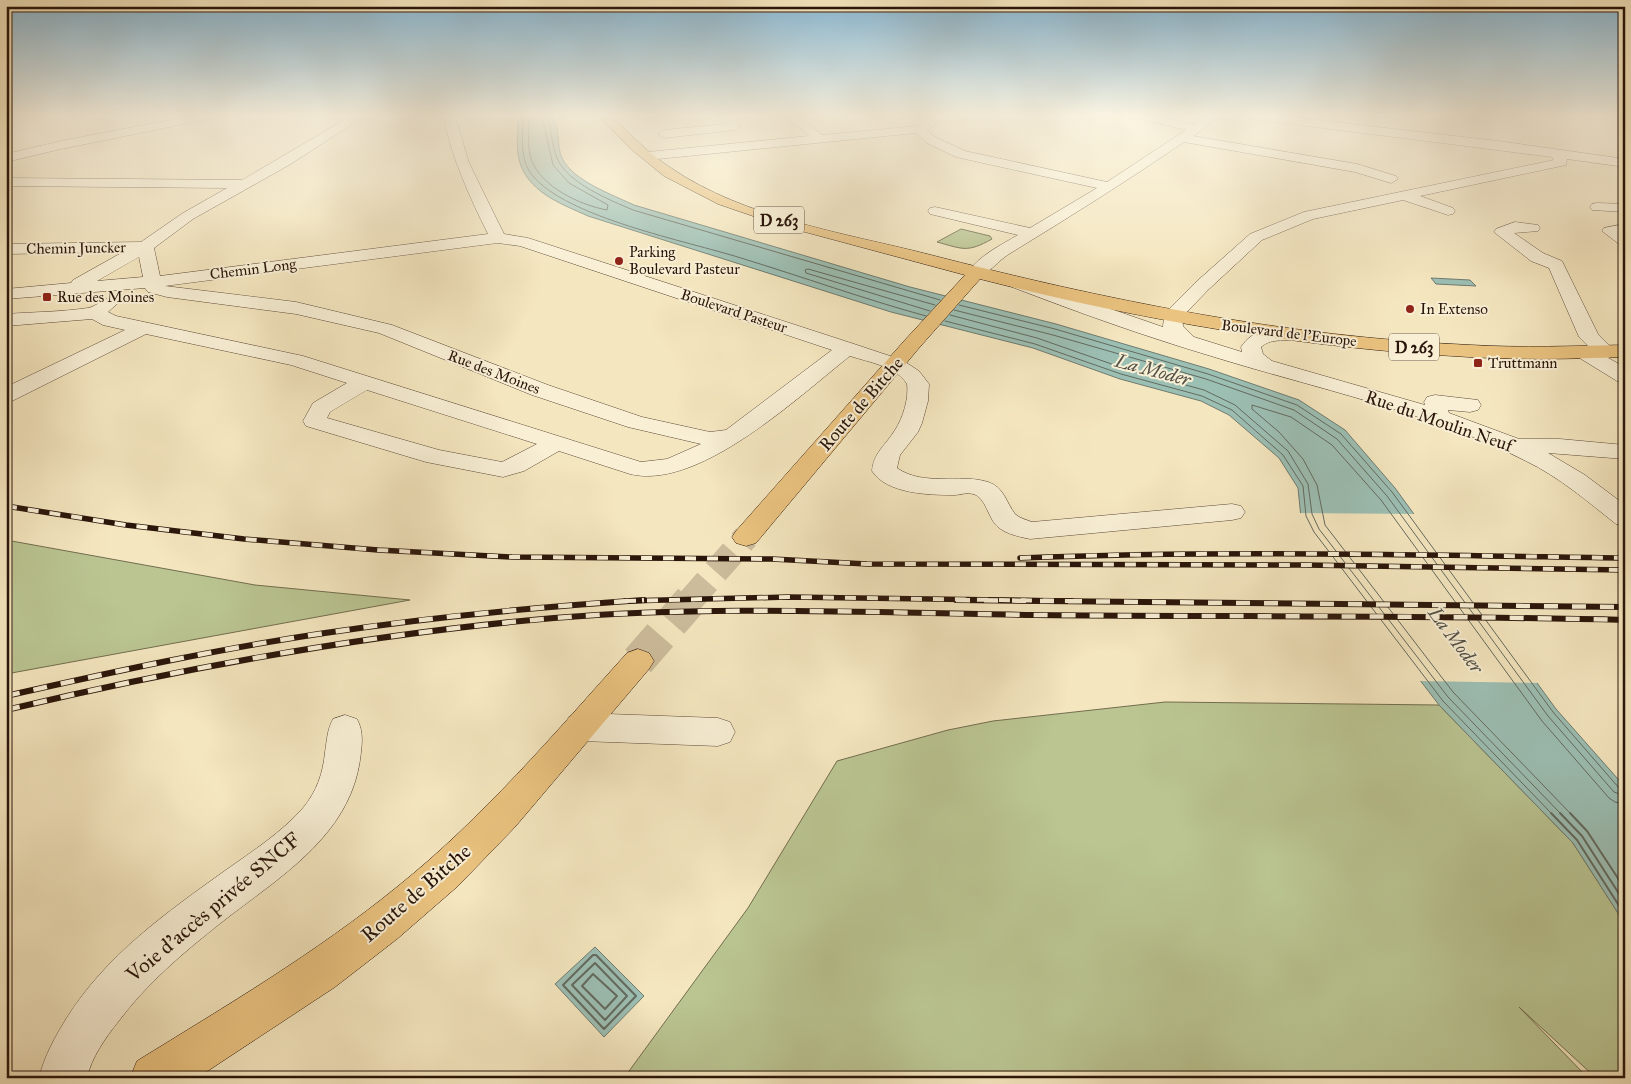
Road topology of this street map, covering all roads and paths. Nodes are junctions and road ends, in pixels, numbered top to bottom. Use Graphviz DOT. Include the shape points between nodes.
graph roads {
  1 [pos="275,167"];
  2 [pos="465,167"];
  3 [pos="662,167"];
  4 [pos="1019,167"];
  5 [pos="1139,167"];
  6 [pos="1349,167"];
  7 [pos="1539,167"];
  8 [pos="1391,179"];
  9 [pos="6,182"];
  10 [pos="242,184"];
  11 [pos="1109,186"];
  12 [pos="1404,195"];
  13 [pos="1597,207"];
  14 [pos="1625,208"];
  15 [pos="935,210"];
  16 [pos="1448,211"];
  17 [pos="1532,228"];
  18 [pos="1625,229"];
  19 [pos="1032,233"];
  20 [pos="498,238"];
  21 [pos="1625,241"];
  22 [pos="145,247"];
  23 [pos="6,249"];
  24 [pos="977,272"];
  25 [pos="143,283"];
  26 [pos="1018,283"];
  27 [pos="68,289"];
  28 [pos="6,294"];
  29 [pos="95,313"];
  30 [pos="1173,316"];
  31 [pos="11,321"];
  32 [pos="144,328"];
  33 [pos="1286,335"];
  34 [pos="1192,342"];
  35 [pos="847,348"];
  36 [pos="1615,351"];
  37 [pos="1585,353"];
  38 [pos="895,364"];
  39 [pos="1265,365"];
  40 [pos="1625,376"];
  41 [pos="365,382"];
  42 [pos="6,395"];
  43 [pos="1470,405"];
  44 [pos="1438,417"];
  45 [pos="733,436"];
  46 [pos="556,443"];
  47 [pos="1514,446"];
  48 [pos="1625,452"];
  49 [pos="1232,512"];
  50 [pos="1625,518"];
  51 [pos="746,537"];
  52 [pos="638,661"];
  53 [pos="581,727"];
  54 [pos="345,730"];
  55 [pos="718,732"];
  56 [pos="62,1078"];
  57 [pos="154,1078"];
  1 -- 10 [label="street"];
  2 -- 20 [label="street"];
  3 -- 24 [label="main road, D 263" via="688,183 770,217"];
  4 -- 11 [label="street"];
  5 -- 11 [label="street"];
  6 -- 8 [label="street"];
  7 -- 12 [label="street"];
  9 -- 10 [label="street"];
  10 -- 22 [label="street" via="188,216"];
  11 -- 19 [label="street"];
  12 -- 16 [label="street"];
  12 -- 30 [label="street" via="1309,214 1256,237"];
  13 -- 14 [label="street"];
  15 -- 19 [label="street"];
  17 -- 36 [label="street, Boulevard de l'Europe" via="1515,227 1502,232 1537,257 1556,265 1589,337"];
  18 -- 21 [label="street" via="1610,231"];
  19 -- 24 [label="street" via="993,257"];
  20 -- 25 [label="street, Chemin Long"];
  20 -- 35 [label="street, Boulevard Pasteur" via="522,240"];
  22 -- 23 [label="street, Chemin Juncker"];
  22 -- 25 [label="street"];
  22 -- 27 [label="street"];
  24 -- 26 [label="main road, Boulevard de l'Europe"];
  24 -- 38 [label="main road, Route de Bitche"];
  25 -- 27 [label="street, Chemin Long"];
  25 -- 29 [label="street"];
  25 -- 45 [label="street, Rue des Moines" via="168,292 296,308 385,329 540,390 636,422 710,439"];
  26 -- 30 [label="main road, Boulevard de l'Europe"];
  26 -- 34 [label="street, Rue du Moulin Neuf"];
  27 -- 28 [label="street, Chemin Long"];
  29 -- 31 [label="street"];
  29 -- 32 [label="street" via="110,321"];
  30 -- 33 [label="main road, Boulevard de l'Europe / D 263"];
  30 -- 34 [label="street, Rue du Moulin Neuf" via="1173,328"];
  32 -- 41 [label="street" via="296,360"];
  32 -- 42 [label="street"];
  33 -- 37 [label="main road, Boulevard de l'Europe / D 263" via="1475,351"];
  33 -- 39 [label="street" via="1265,335 1251,347 1256,360"];
  34 -- 39 [label="street, Rue du Moulin Neuf"];
  35 -- 38 [label="street, Boulevard Pasteur"];
  35 -- 45 [label="street"];
  36 -- 37 [label="main road, Boulevard de l'Europe / D 263"];
  37 -- 40 [label="street"];
  38 -- 49 [label="street, Boulevard Pasteur" via="918,384 918,395 907,430 884,460 884,471 902,482 984,488 994,497 1006,521 1030,531"];
  38 -- 51 [label="main road, Route de Bitche"];
  39 -- 44 [label="street, Rue du Moulin Neuf"];
  41 -- 46 [label="street"];
  41 -- 46 [label="street" via="321,408 314,421 435,457 503,470"];
  43 -- 44 [label="street" via="1435,402"];
  44 -- 47 [label="street, Rue du Moulin Neuf"];
  45 -- 46 [label="street" via="686,462 655,469 626,466"];
  47 -- 48 [label="street"];
  47 -- 50 [label="street, Rue du Moulin Neuf" via="1576,480"];
  52 -- 53 [label="main road, Route de Bitche"];
  53 -- 55 [label="street"];
  53 -- 57 [label="main road, Route de Bitche" via="492,827 413,900 319,973"];
  54 -- 56 [label="street, Voie d'accès privée SNCF" via="339,777 329,800 313,823 279,855 152,951 124,979 84,1031"];
}
